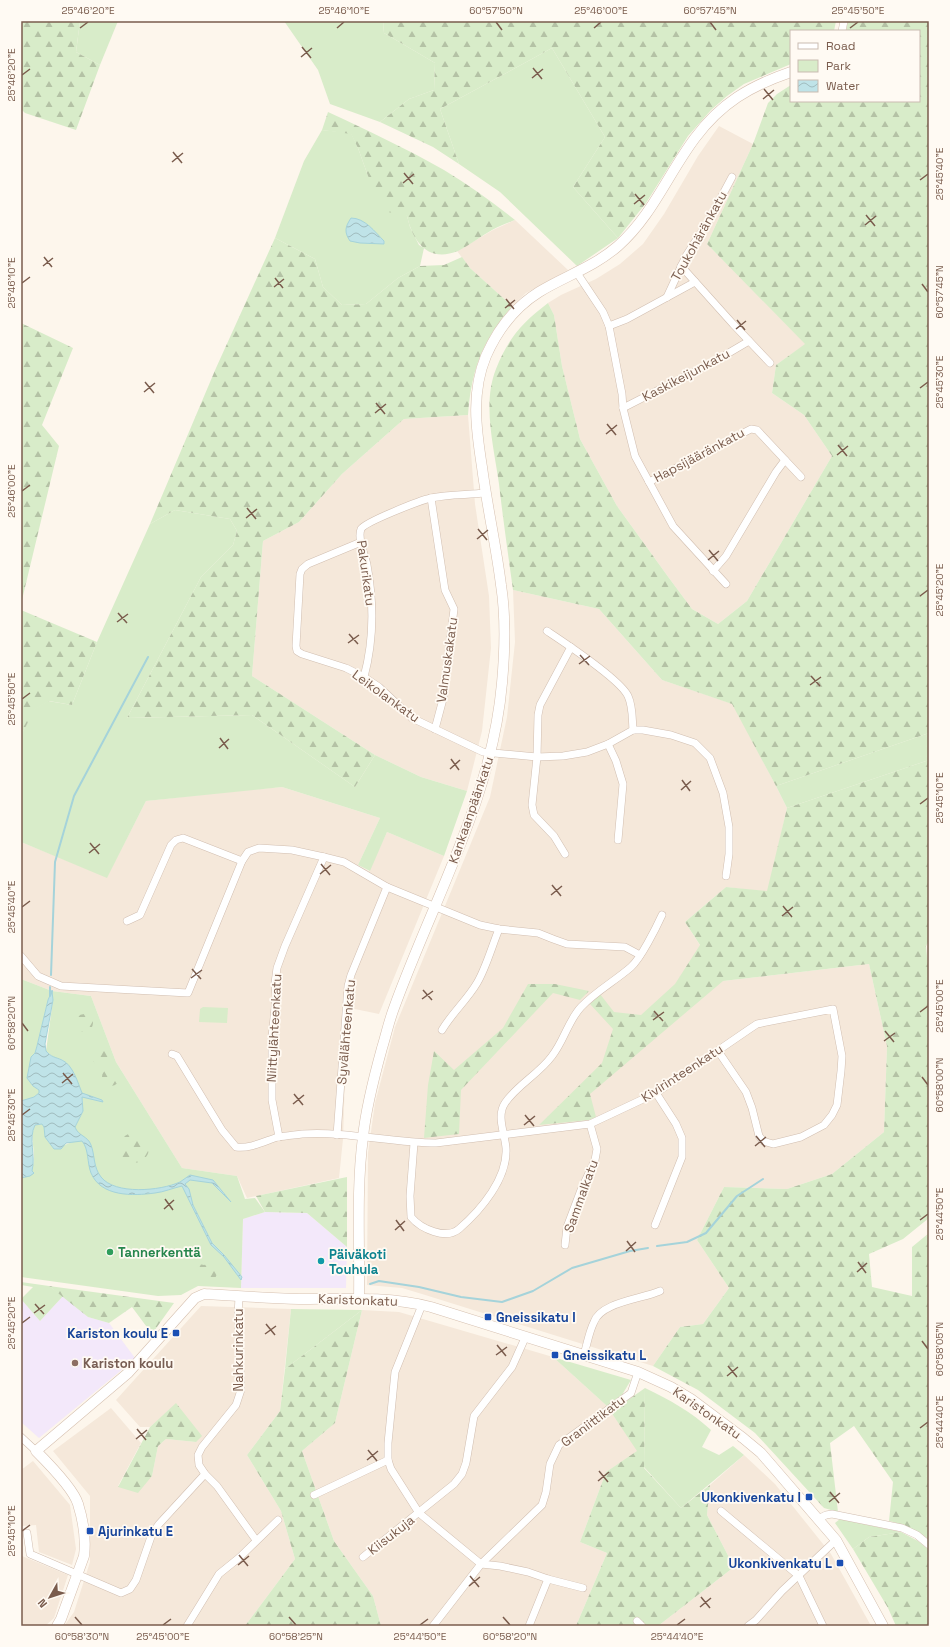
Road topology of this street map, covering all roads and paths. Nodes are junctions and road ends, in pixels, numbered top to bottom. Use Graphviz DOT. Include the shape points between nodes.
graph roads {
  1 [pos="790,72"];
  2 [pos="732,176"];
  3 [pos="681,266"];
  4 [pos="577,272"];
  5 [pos="695,282"];
  6 [pos="667,297"];
  7 [pos="609,326"];
  8 [pos="749,341"];
  9 [pos="770,363"];
  10 [pos="623,408"];
  11 [pos="785,460"];
  12 [pos="802,477"];
  13 [pos="648,482"];
  14 [pos="485,493"];
  15 [pos="431,498"];
  16 [pos="361,542"];
  17 [pos="714,571"];
  18 [pos="726,584"];
  19 [pos="547,631"];
  20 [pos="571,647"];
  21 [pos="364,677"];
  22 [pos="435,729"];
  23 [pos="633,730"];
  24 [pos="608,744"];
  25 [pos="491,752"];
  26 [pos="537,757"];
  27 [pos="618,840"];
  28 [pos="565,854"];
  29 [pos="324,856"];
  30 [pos="242,861"];
  31 [pos="726,876"];
  32 [pos="388,887"];
  33 [pos="435,907"];
  34 [pos="662,915"];
  35 [pos="127,921"];
  36 [pos="498,929"];
  37 [pos="640,955"];
  38 [pos="21,956"];
  39 [pos="442,1030"];
  40 [pos="718,1051"];
  41 [pos="172,1054"];
  42 [pos="656,1093"];
  43 [pos="590,1124"];
  44 [pos="504,1134"];
  45 [pos="337,1135"];
  46 [pos="279,1137"];
  47 [pos="362,1138"];
  48 [pos="414,1143"];
  49 [pos="656,1225"];
  50 [pos="565,1245"];
  51 [pos="660,1291"];
  52 [pos="239,1296"];
  53 [pos="359,1299"];
  54 [pos="422,1305"];
  55 [pos="525,1338"];
  56 [pos="584,1355"];
  57 [pos="638,1372"];
  58 [pos="21,1437"];
  59 [pos="28,1443"];
  60 [pos="21,1449"];
  61 [pos="36,1450"];
  62 [pos="388,1460"];
  63 [pos="205,1474"];
  64 [pos="314,1495"];
  65 [pos="721,1511"];
  66 [pos="419,1512"];
  67 [pos="818,1519"];
  68 [pos="278,1520"];
  69 [pos="27,1533"];
  70 [pos="256,1540"];
  71 [pos="836,1540"];
  72 [pos="929,1545"];
  73 [pos="363,1557"];
  74 [pos="482,1564"];
  75 [pos="76,1574"];
  76 [pos="799,1576"];
  77 [pos="548,1579"];
  78 [pos="583,1588"];
  79 [pos="57,1626"];
  80 [pos="187,1626"];
  81 [pos="432,1626"];
  82 [pos="529,1626"];
  83 [pos="748,1626"];
  84 [pos="823,1626"];
  85 [pos="883,1626"];
  1 -- 4 [label="street, Kankaanpäänkatu" via="747,90 715,115 695,138 642,221 609,254"];
  2 -- 3 [label="street, Toukohäränkatu"];
  3 -- 5 [label="street"];
  3 -- 6 [label="street, Toukohäränkatu"];
  4 -- 7 [label="street"];
  4 -- 14 [label="street, Kankaanpäänkatu" via="540,291 519,308 501,330 485,358 475,408"];
  5 -- 6 [label="street, Toukohäränkatu"];
  5 -- 8 [label="street"];
  6 -- 7 [label="street, Toukohäränkatu"];
  7 -- 10 [label="street"];
  8 -- 9 [label="street"];
  8 -- 10 [label="street, Kaskikeijunkatu" via="716,361"];
  10 -- 13 [label="street" via="635,456"];
  11 -- 12 [label="street, Hapsijääränkatu"];
  11 -- 13 [label="street, Hapsijääränkatu" via="757,430 751,429"];
  11 -- 17 [label="street" via="726,556"];
  13 -- 17 [label="street" via="673,526"];
  14 -- 15 [label="street, Pakurikatu"];
  14 -- 25 [label="street, Kankaanpäänkatu" via="502,586 504,613 503,680"];
  15 -- 16 [label="street, Pakurikatu" via="366,524 360,535"];
  15 -- 22 [label="street, Valmuskakatu" via="445,590 454,609 443,699"];
  16 -- 21 [label="street, Pakurikatu" via="371,594 372,628 370,654"];
  16 -- 21 [label="street, Leikolankatu" via="308,564 302,569 296,646 297,651 302,654 346,668"];
  17 -- 18 [label="street"];
  19 -- 20 [label="street"];
  20 -- 23 [label="street" via="620,685 628,695 632,707"];
  20 -- 26 [label="street" via="540,705"];
  21 -- 22 [label="street, Leikolankatu" via="379,687 412,718"];
  22 -- 25 [label="street, Leikolankatu" via="478,750"];
  23 -- 24 [label="street, Leikolankatu"];
  23 -- 31 [label="street" via="671,734 695,743 710,758 723,793 729,827"];
  24 -- 26 [label="street, Leikolankatu" via="587,752"];
  24 -- 27 [label="street" via="623,784"];
  25 -- 26 [label="street, Leikolankatu"];
  25 -- 33 [label="street, Kankaanpäänkatu" via="479,795"];
  26 -- 28 [label="street" via="532,805 534,815 554,836"];
  29 -- 30 [label="street" via="292,850 259,848 248,852"];
  29 -- 32 [label="street" via="344,862"];
  29 -- 46 [label="street, Niittylähteenkatu" via="277,968 272,1037 272,1100"];
  30 -- 35 [label="street" via="183,838 176,840 171,845 140,915"];
  30 -- 38 [label="street" via="188,993 61,986 38,976"];
  32 -- 33 [label="street"];
  32 -- 45 [label="street, Syvälähteenkatu" via="348,986"];
  33 -- 36 [label="street" via="480,925"];
  33 -- 47 [label="street, Kankaanpäänkatu" via="393,1010 368,1101"];
  34 -- 37 [label="street"];
  36 -- 37 [label="street" via="538,933 567,944 625,947"];
  36 -- 39 [label="street" via="478,982"];
  37 -- 44 [label="street" via="631,967 581,1007 553,1056 506,1102 501,1116"];
  40 -- 40 [label="street, Kivirinteenkatu" via="746,1092 759,1136 763,1141 773,1144 801,1137 824,1124 832,1116 837,1105 842,1056 833,1009 758,1024"];
  40 -- 42 [label="street, Kivirinteenkatu"];
  41 -- 46 [label="street, Kivirinteenkatu" via="178,1056 222,1130 236,1147 250,1146"];
  42 -- 43 [label="street, Kivirinteenkatu"];
  42 -- 49 [label="street" via="682,1138 682,1157"];
  43 -- 44 [label="street, Kivirinteenkatu"];
  43 -- 50 [label="street, Sammalkatu" via="597,1149 595,1160 581,1190 568,1227"];
  44 -- 48 [label="street, Kivirinteenkatu" via="452,1142"];
  44 -- 48 [label="street" via="506,1163 492,1193 458,1229 448,1234 421,1226 411,1217"];
  45 -- 46 [label="street, Kivirinteenkatu" via="303,1134"];
  45 -- 47 [label="street, Kivirinteenkatu"];
  47 -- 48 [label="street, Kivirinteenkatu"];
  47 -- 53 [label="street, Kankaanpäänkatu"];
  51 -- 56 [label="street" via="619,1304 598,1315 593,1323"];
  52 -- 53 [label="street, Karistonkatu"];
  52 -- 61 [label="street, Karistonkatu" via="204,1294 195,1298 128,1373"];
  52 -- 63 [label="street, Nahkurinkatu" via="241,1390 236,1405 198,1455 199,1465"];
  53 -- 54 [label="street, Karistonkatu" via="387,1299"];
  54 -- 55 [label="street, Karistonkatu"];
  54 -- 62 [label="street" via="395,1372"];
  55 -- 56 [label="street, Karistonkatu"];
  55 -- 66 [label="street, Kiisukuja" via="512,1367 474,1416 462,1474 454,1484"];
  56 -- 57 [label="street, Karistonkatu"];
  57 -- 67 [label="street, Karistonkatu" via="691,1399 743,1438 760,1453"];
  57 -- 74 [label="street, Graniittikatu" via="630,1393 559,1445 550,1464 542,1505"];
  58 -- 59 [label="street"];
  59 -- 60 [label="street"];
  59 -- 61 [label="street"];
  61 -- 75 [label="street" via="78,1503 85,1546 84,1556"];
  62 -- 64 [label="street"];
  62 -- 66 [label="street" via="391,1469"];
  63 -- 70 [label="street, Nahkurinkatu" via="217,1486"];
  63 -- 75 [label="street" via="152,1534 136,1580 130,1589 121,1592"];
  65 -- 76 [label="street"];
  66 -- 73 [label="street, Kiisukuja"];
  66 -- 74 [label="street"];
  67 -- 71 [label="street, Karistonkatu"];
  67 -- 72 [label="street" via="832,1514 902,1528 917,1535"];
  68 -- 70 [label="street"];
  69 -- 75 [label="street" via="30,1554"];
  70 -- 80 [label="street" via="219,1574"];
  71 -- 76 [label="street"];
  71 -- 85 [label="street, Karistonkatu"];
  74 -- 77 [label="street" via="528,1572"];
  74 -- 81 [label="street, Graniittikatu"];
  75 -- 79 [label="street"];
  76 -- 83 [label="street"];
  76 -- 84 [label="street"];
  77 -- 78 [label="street"];
  77 -- 82 [label="street"];
}
